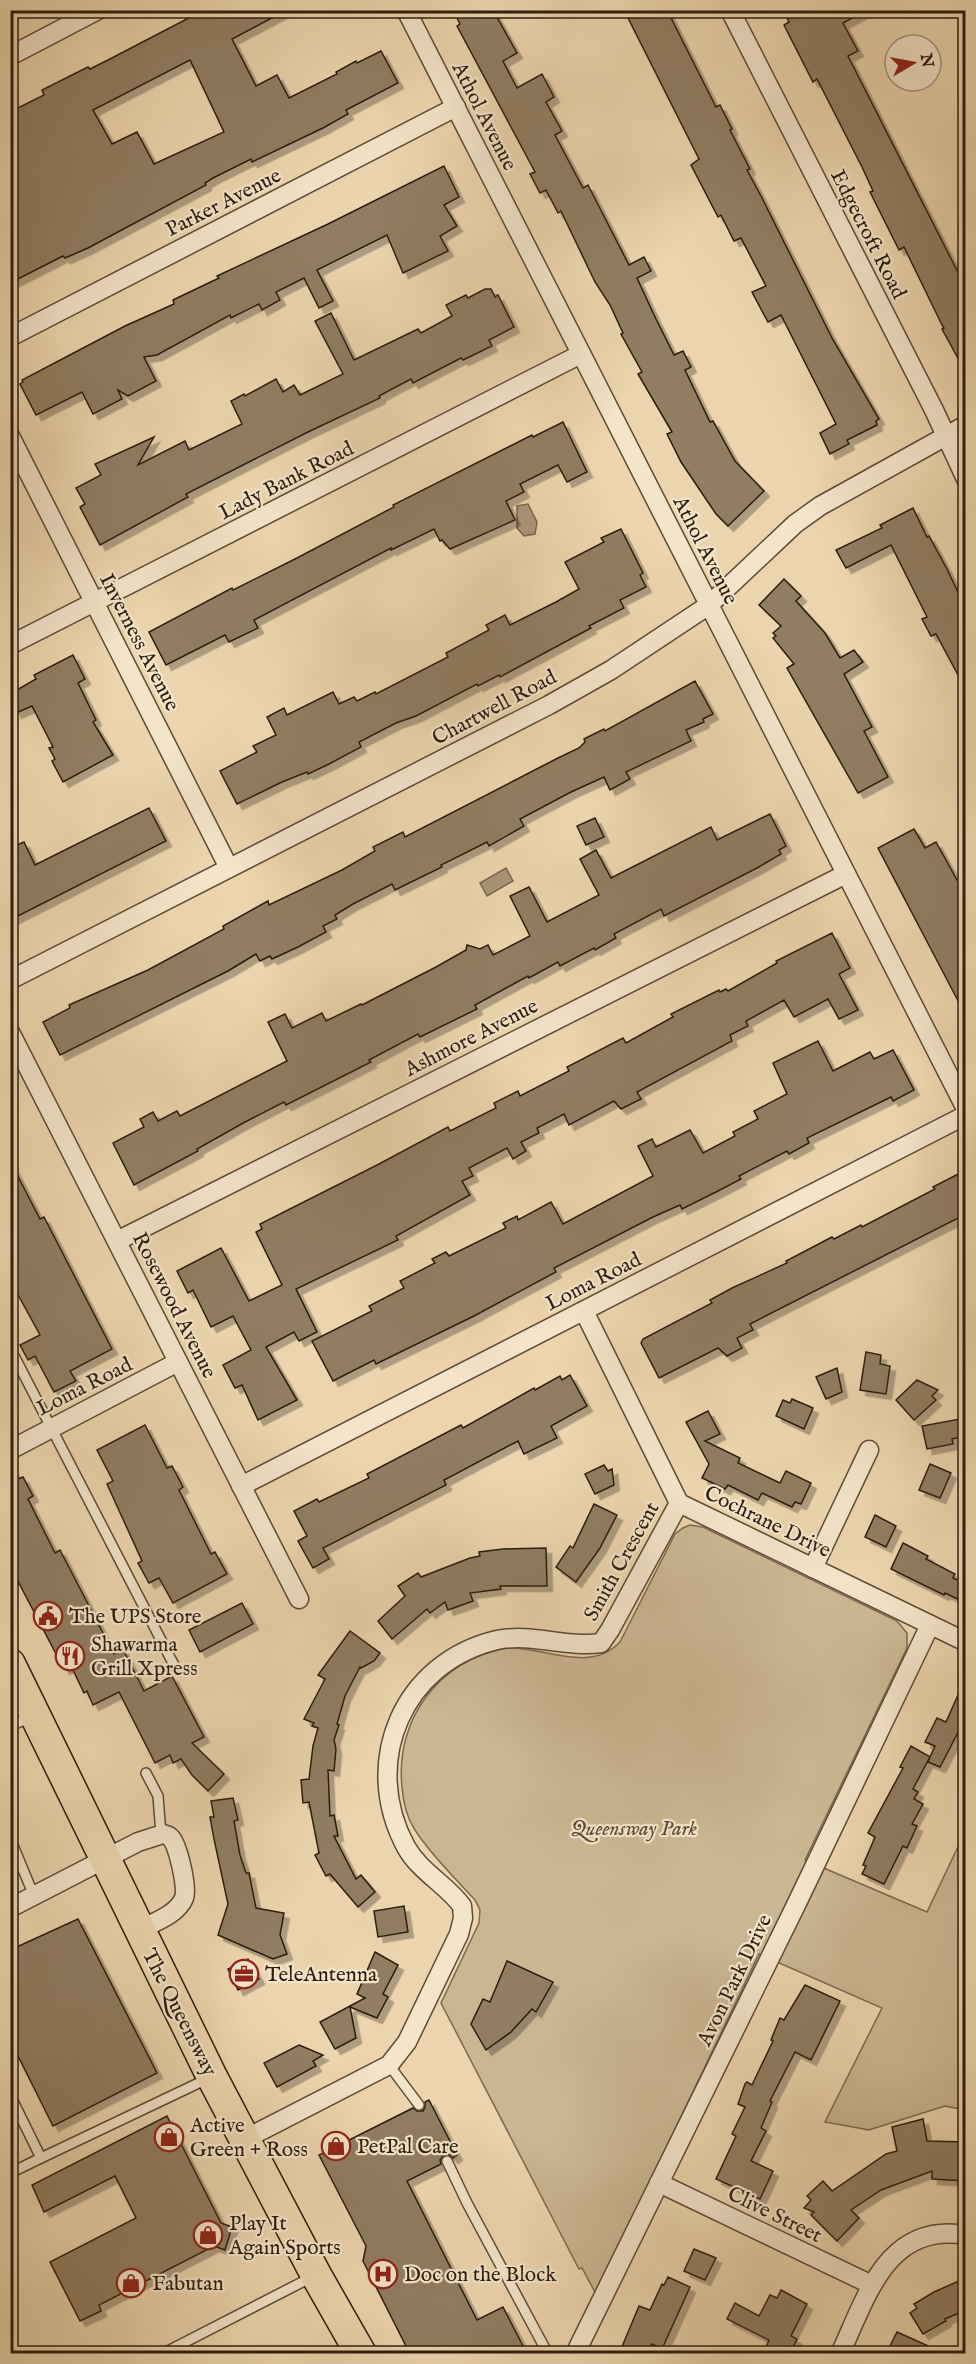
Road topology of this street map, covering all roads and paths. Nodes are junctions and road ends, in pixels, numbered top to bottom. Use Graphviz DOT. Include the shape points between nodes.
graph roads {
  1 [pos="98,10"];
  2 [pos="406,10"];
  3 [pos="730,10"];
  4 [pos="10,56"];
  5 [pos="456,107"];
  6 [pos="10,337"];
  7 [pos="581,354"];
  8 [pos="966,425"];
  9 [pos="945,435"];
  10 [pos="10,436"];
  11 [pos="966,479"];
  12 [pos="95,603"];
  13 [pos="709,605"];
  14 [pos="10,645"];
  15 [pos="229,868"];
  16 [pos="846,874"];
  17 [pos="10,980"];
  18 [pos="10,1032"];
  19 [pos="966,1109"];
  20 [pos="966,1115"];
  21 [pos="117,1240"];
  22 [pos="584,1311"];
  23 [pos="10,1348"];
  24 [pos="178,1362"];
  25 [pos="52,1427"];
  26 [pos="10,1450"];
  27 [pos="869,1450"];
  28 [pos="241,1486"];
  29 [pos="679,1503"];
  30 [pos="813,1568"];
  31 [pos="299,1599"];
  32 [pos="930,1625"];
  33 [pos="966,1642"];
  34 [pos="10,1664"];
  35 [pos="176,1669"];
  36 [pos="23,1720"];
  37 [pos="146,1773"];
  38 [pos="161,1834"];
  39 [pos="10,1838"];
  40 [pos="106,1860"];
  41 [pos="34,1896"];
  42 [pos="10,1908"];
  43 [pos="139,1930"];
  44 [pos="390,2065"];
  45 [pos="212,2077"];
  46 [pos="10,2095"];
  47 [pos="419,2105"];
  48 [pos="245,2139"];
  49 [pos="41,2158"];
  50 [pos="447,2161"];
  51 [pos="10,2173"];
  52 [pos="659,2183"];
  53 [pos="966,2235"];
  54 [pos="316,2275"];
  55 [pos="872,2285"];
  56 [pos="162,2354"];
  57 [pos="361,2354"];
  58 [pos="548,2354"];
  59 [pos="575,2354"];
  60 [pos="840,2354"];
  1 -- 4 [label="street"];
  2 -- 5 [label="street, Athol Avenue"];
  3 -- 9 [label="street, Edgecroft Road"];
  5 -- 6 [label="street, Parker Avenue"];
  5 -- 7 [label="street, Athol Avenue"];
  7 -- 12 [label="street, Lady Bank Road"];
  7 -- 13 [label="street, Athol Avenue"];
  8 -- 9 [label="street, Chartwell Road"];
  9 -- 11 [label="street, Edgecroft Road"];
  9 -- 13 [label="street, Chartwell Road" via="795,524"];
  10 -- 12 [label="street, Inverness Avenue"];
  12 -- 14 [label="street, Lady Bank Road"];
  12 -- 15 [label="street, Inverness Avenue"];
  13 -- 15 [label="street, Chartwell Road" via="611,670 549,705"];
  13 -- 16 [label="street, Athol Avenue"];
  15 -- 17 [label="street, Chartwell Road"];
  16 -- 19 [label="street, Athol Avenue"];
  16 -- 21 [label="street, Ashmore Avenue"];
  18 -- 21 [label="street, Rosewood Avenue"];
  20 -- 22 [label="street, Loma Road"];
  21 -- 24 [label="street, Rosewood Avenue"];
  22 -- 28 [label="street, Loma Road"];
  22 -- 29 [label="street, Cochrane Drive"];
  23 -- 25 [label="lane"];
  24 -- 25 [label="street, Loma Road"];
  24 -- 28 [label="street, Rosewood Avenue"];
  25 -- 26 [label="street, Loma Road"];
  25 -- 35 [label="lane"];
  27 -- 30 [label="street"];
  28 -- 31 [label="street, Rosewood Avenue"];
  29 -- 30 [label="street, Cochrane Drive"];
  29 -- 44 [label="street, Smith Crescent" via="601,1642 585,1645 515,1638 476,1647 442,1664 427,1677 402,1712 388,1756 389,1788 397,1827 413,1857 463,1911 448,1960 407,2042"];
  30 -- 32 [label="street, Cochrane Drive"];
  32 -- 33 [label="street, Cochrane Drive"];
  32 -- 52 [label="street, Avon Park Drive"];
  34 -- 36 [label="main road, The Queensway"];
  36 -- 40 [label="main road, The Queensway"];
  37 -- 38 [label="lane" via="159,1796"];
  38 -- 40 [label="street"];
  38 -- 43 [label="street" via="169,1836 176,1847 184,1898 174,1912"];
  39 -- 41 [label="lane"];
  40 -- 41 [label="street"];
  40 -- 43 [label="main road, The Queensway"];
  41 -- 42 [label="street"];
  43 -- 45 [label="main road, The Queensway"];
  44 -- 47 [label="lane"];
  44 -- 48 [label="street, Smith Crescent"];
  45 -- 48 [label="main road, The Queensway"];
  45 -- 49 [label="lane"];
  46 -- 49 [label="lane"];
  48 -- 54 [label="main road, The Queensway"];
  49 -- 51 [label="lane"];
  50 -- 58 [label="lane"];
  52 -- 55 [label="street, Clive Street"];
  52 -- 59 [label="street, Avon Park Drive"];
  53 -- 55 [label="street" via="948,2232 916,2240 891,2256"];
  54 -- 56 [label="lane"];
  54 -- 57 [label="main road, The Queensway"];
  55 -- 60 [label="street"];
}
